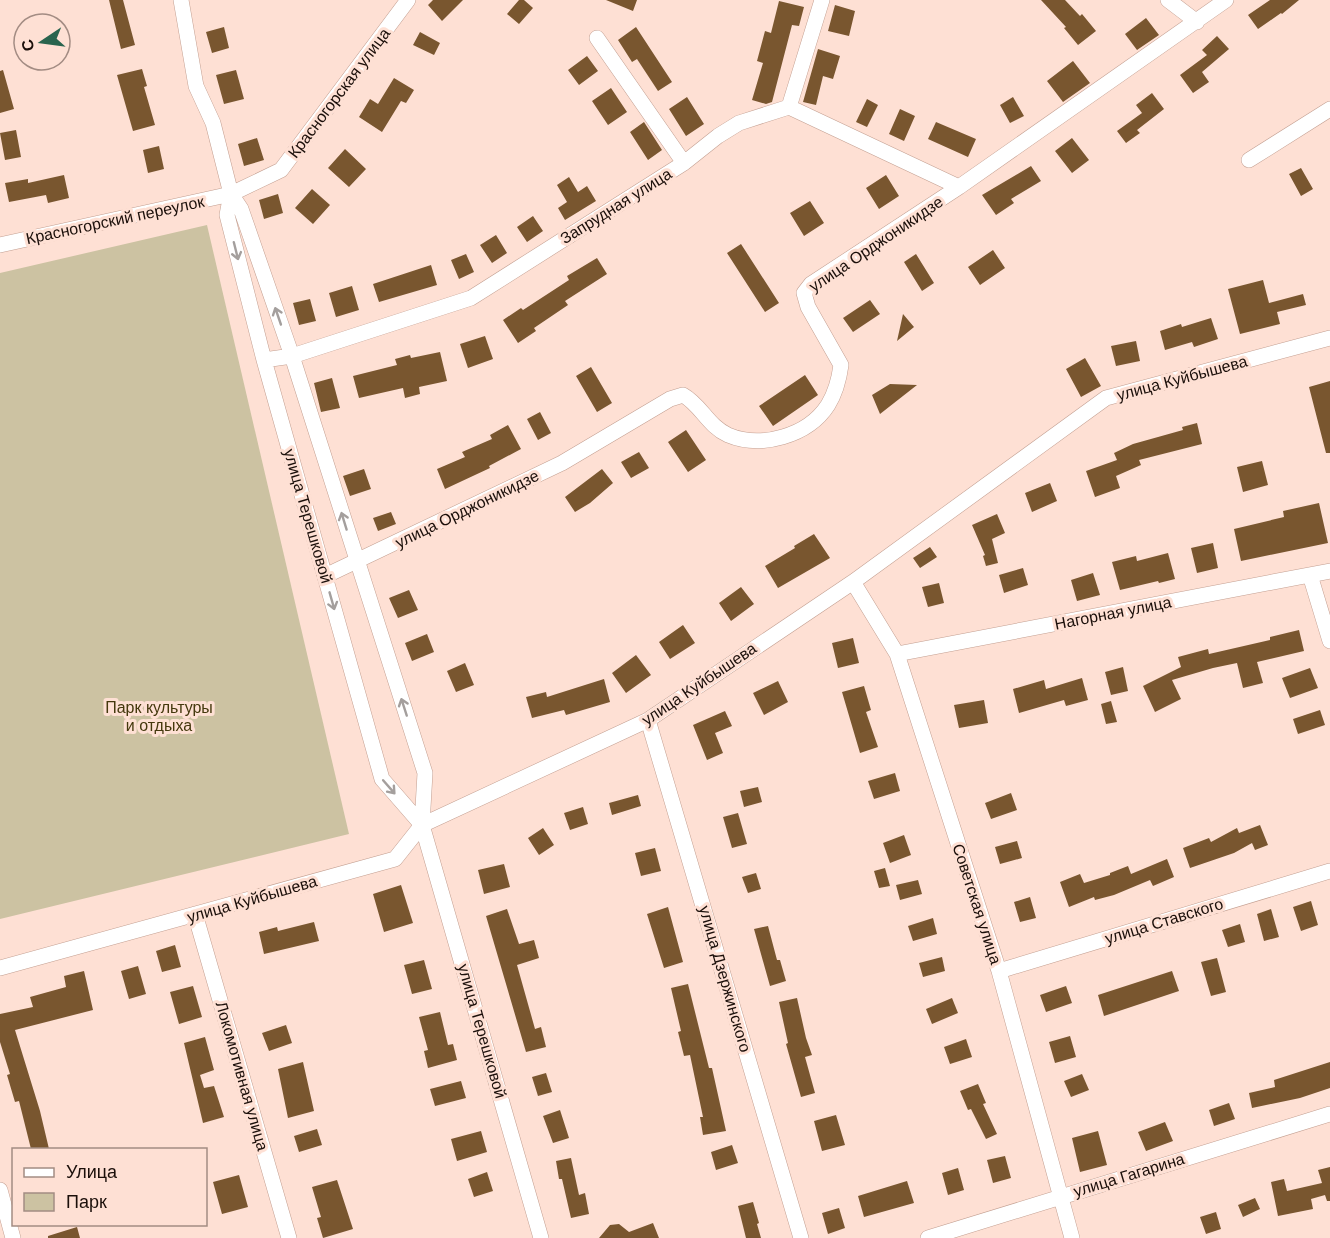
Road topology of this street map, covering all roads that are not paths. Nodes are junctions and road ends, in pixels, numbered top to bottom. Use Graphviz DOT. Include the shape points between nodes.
graph roads {
  1 [pos="181,0"];
  2 [pos="408,0"];
  3 [pos="822,0"];
  4 [pos="1168,0"];
  5 [pos="1226,0"];
  6 [pos="1197,22"];
  7 [pos="597,38"];
  8 [pos="789,107"];
  9 [pos="1330,109"];
  10 [pos="1249,160"];
  11 [pos="684,163"];
  12 [pos="959,187"];
  13 [pos="231,194"];
  14 [pos="0,245"];
  15 [pos="1330,338"];
  16 [pos="292,356"];
  17 [pos="264,360"];
  18 [pos="357,562"];
  19 [pos="1330,571"];
  20 [pos="1310,575"];
  21 [pos="325,576"];
  22 [pos="854,582"];
  23 [pos="1330,641"];
  24 [pos="897,654"];
  25 [pos="648,720"];
  26 [pos="422,825"];
  27 [pos="1330,871"];
  28 [pos="195,914"];
  29 [pos="0,968"];
  30 [pos="999,971"];
  31 [pos="1330,1114"];
  32 [pos="0,1190"];
  33 [pos="1061,1196"];
  34 [pos="13,1238"];
  35 [pos="289,1238"];
  36 [pos="541,1238"];
  37 [pos="801,1238"];
  38 [pos="928,1238"];
  39 [pos="1072,1238"];
  1 -- 13 [label="street, улица Терешковой" via="196,86 213,123"];
  2 -- 13 [label="street, Красногорская улица" via="281,170"];
  3 -- 8 [label="street"];
  4 -- 6 [label="street"];
  5 -- 6 [label="street, улица Орджоникидзе"];
  6 -- 12 [label="street, улица Орджоникидзе"];
  7 -- 11 [label="street"];
  8 -- 11 [label="street, Запрудная улица" via="739,123"];
  8 -- 12 [label="street"];
  9 -- 10 [label="street"];
  11 -- 16 [label="street, Запрудная улица" via="471,298"];
  12 -- 18 [label="street, улица Орджоникидзе" via="811,284 804,293 842,366 826,407 807,425 784,438 741,439 708,421 694,401 683,395 562,464"];
  13 -- 14 [label="street, Красногорский переулок"];
  16 -- 13 [label="street, улица Терешковой, one-way" via="241,209"];
  13 -- 17 [label="street, улица Терешковой, one-way" via="227,215"];
  15 -- 22 [label="street, улица Куйбышева" via="1106,398"];
  16 -- 17 [label="street, Запрудная улица"];
  18 -- 16 [label="street, улица Терешковой, one-way"];
  17 -- 21 [label="street, улица Терешковой"];
  18 -- 21 [label="street, улица Орджоникидзе"];
  26 -- 18 [label="street, улица Терешковой, one-way" via="425,773"];
  19 -- 20 [label="street, Нагорная улица"];
  20 -- 23 [label="street"];
  20 -- 24 [label="street, Нагорная улица"];
  21 -- 26 [label="street, улица Терешковой, one-way" via="382,779"];
  22 -- 24 [label="street, Советская улица"];
  22 -- 25 [label="street, улица Куйбышева"];
  24 -- 30 [label="street, Советская улица"];
  25 -- 26 [label="street, улица Куйбышева"];
  25 -- 37 [label="street, улица Дзержинского"];
  26 -- 28 [label="street, улица Куйбышева" via="395,859"];
  26 -- 36 [label="street, улица Терешковой"];
  27 -- 30 [label="street, улица Ставского"];
  28 -- 29 [label="street, улица Куйбышева"];
  28 -- 35 [label="street, Локомотивная улица"];
  30 -- 33 [label="street, Советская улица"];
  31 -- 33 [label="street, улица Гагарина"];
  32 -- 34 [label="street"];
  33 -- 38 [label="street, улица Гагарина"];
  33 -- 39 [label="street, Советская улица"];
}
